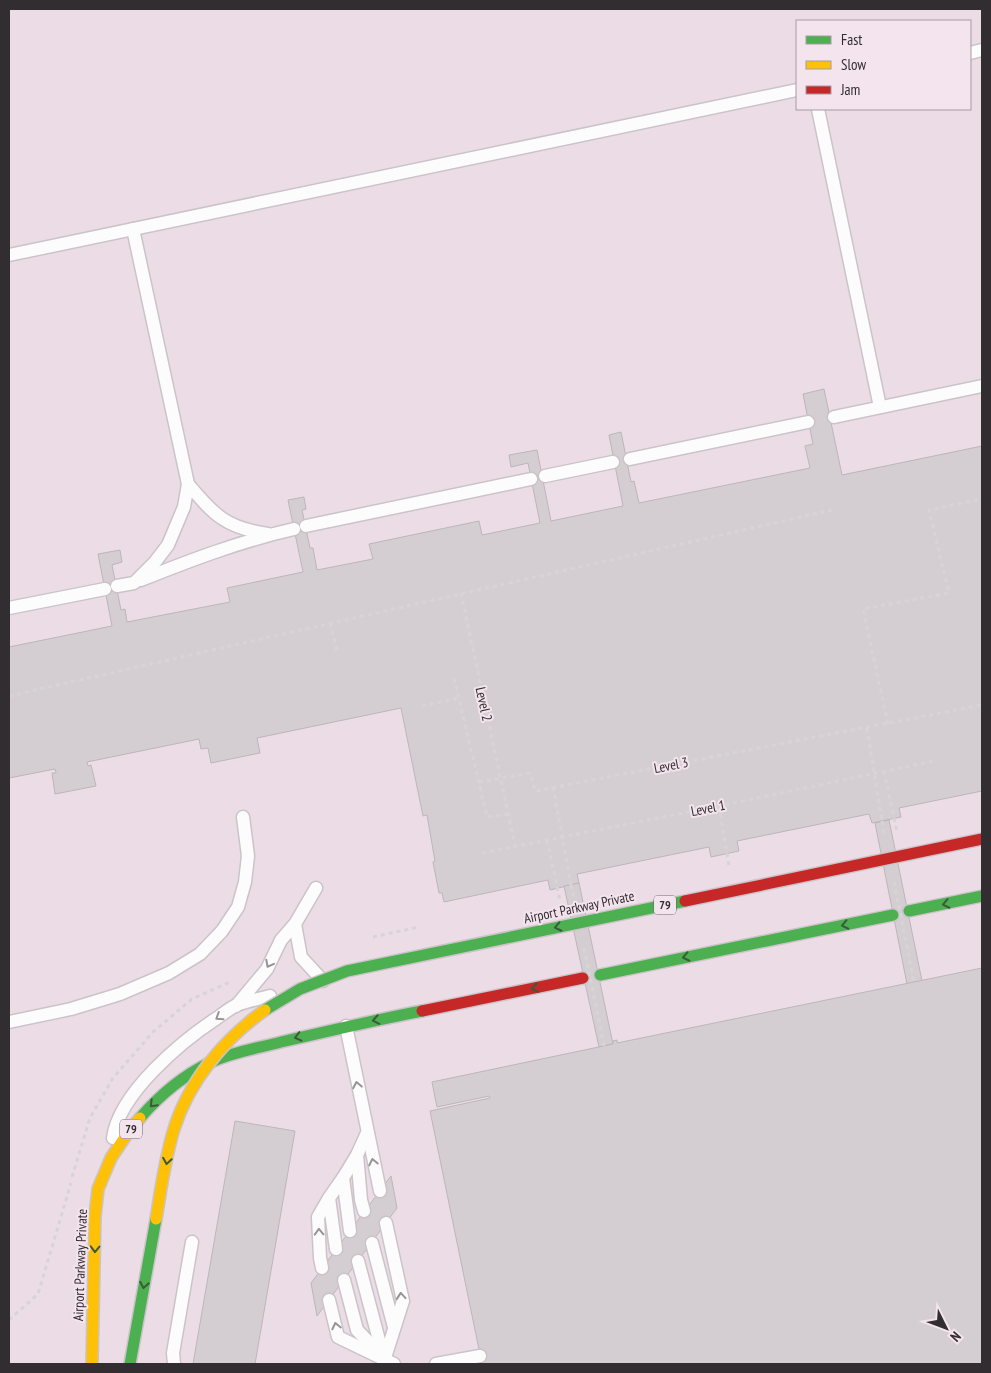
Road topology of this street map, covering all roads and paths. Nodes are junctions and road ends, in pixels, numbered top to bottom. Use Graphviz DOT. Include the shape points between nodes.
graph roads {
  1 [pos="796,90"];
  2 [pos="818,110"];
  3 [pos="134,229"];
  4 [pos="9,255"];
  5 [pos="982,386"];
  6 [pos="880,407"];
  7 [pos="834,417"];
  8 [pos="808,422"];
  9 [pos="630,459"];
  10 [pos="613,462"];
  11 [pos="545,476"];
  12 [pos="531,479"];
  13 [pos="188,484"];
  14 [pos="982,499"];
  15 [pos="832,510"];
  16 [pos="306,526"];
  17 [pos="294,529"];
  18 [pos="270,534"];
  19 [pos="134,583"];
  20 [pos="461,593"];
  21 [pos="9,608"];
  22 [pos="330,623"];
  23 [pos="337,651"];
  24 [pos="454,678"];
  25 [pos="9,696"];
  26 [pos="459,698"];
  27 [pos="982,705"];
  28 [pos="422,706"];
  29 [pos="888,724"];
  30 [pos="867,728"];
  31 [pos="934,761"];
  32 [pos="479,782"];
  33 [pos="552,788"];
  34 [pos="508,814"];
  35 [pos="243,817"];
  36 [pos="982,839"];
  37 [pos="885,840"];
  38 [pos="515,846"];
  39 [pos="982,847"];
  40 [pos="482,853"];
  41 [pos="893,878"];
  42 [pos="316,888"];
  43 [pos="982,896"];
  44 [pos="575,904"];
  45 [pos="909,912"];
  46 [pos="893,915"];
  47 [pos="295,924"];
  48 [pos="583,942"];
  49 [pos="600,975"];
  50 [pos="583,978"];
  51 [pos="914,982"];
  52 [pos="325,983"];
  53 [pos="236,1006"];
  54 [pos="9,1022"];
  55 [pos="346,1026"];
  56 [pos="604,1046"];
  57 [pos="367,1133"];
  58 [pos="358,1155"];
  59 [pos="111,1158"];
  60 [pos="343,1178"];
  61 [pos="380,1191"];
  62 [pos="329,1198"];
  63 [pos="364,1212"];
  64 [pos="386,1223"];
  65 [pos="350,1231"];
  66 [pos="192,1242"];
  67 [pos="372,1242"];
  68 [pos="336,1249"];
  69 [pos="358,1261"];
  70 [pos="322,1268"];
  71 [pos="344,1280"];
  72 [pos="329,1300"];
  73 [pos="394,1327"];
  74 [pos="480,1356"];
  75 [pos="387,1362"];
  76 [pos="92,1364"];
  77 [pos="130,1364"];
  78 [pos="174,1364"];
  79 [pos="436,1364"];
  1 -- 3 [label="lane"];
  2 -- 6 [label="lane"];
  3 -- 4 [label="lane"];
  3 -- 13 [label="lane"];
  5 -- 6 [label="lane"];
  6 -- 7 [label="lane"];
  8 -- 9 [label="lane"];
  10 -- 11 [label="lane"];
  12 -- 16 [label="lane"];
  13 -- 18 [label="lane" via="210,510 226,521 254,532"];
  13 -- 19 [label="lane" via="184,507 168,545"];
  14 -- 29 [label="path" via="929,510 950,594 862,609"];
  15 -- 20 [label="path"];
  17 -- 18 [label="lane"];
  18 -- 19 [label="lane"];
  19 -- 21 [label="lane"];
  20 -- 22 [label="path"];
  20 -- 34 [label="path, Level 2"];
  22 -- 23 [label="path"];
  22 -- 25 [label="path"];
  24 -- 26 [label="path"];
  26 -- 28 [label="path"];
  26 -- 32 [label="path"];
  27 -- 29 [label="path, Level 3"];
  29 -- 30 [label="path, Level 3"];
  30 -- 33 [label="path, Level 3"];
  30 -- 37 [label="path, bridge"];
  31 -- 38 [label="path, Level 1"];
  32 -- 33 [label="path, Level 3" via="530,773 535,791"];
  32 -- 34 [label="path" via="487,818"];
  33 -- 44 [label="path, bridge"];
  34 -- 38 [label="path, Level 2"];
  35 -- 54 [label="lane" via="248,856 246,882 238,907 222,931 200,954 169,973 120,994 71,1010"];
  36 -- 77 [label="highway, Airport Parkway Private / 79, one-way, bridge" via="347,971 294,991 264,1011 216,1054 178,1115 169,1147"];
  38 -- 40 [label="path, Level 1"];
  39 -- 52 [label="lane"];
  41 -- 51 [label="path, bridge"];
  42 -- 47 [label="lane"];
  43 -- 45 [label="highway, one-way"];
  46 -- 49 [label="highway, one-way"];
  47 -- 52 [label="lane" via="301,957"];
  47 -- 53 [label="lane, one-way" via="281,940 267,969"];
  48 -- 56 [label="path, bridge"];
  50 -- 55 [label="highway, Airport Parkway Private / 79, one-way"];
  52 -- 53 [label="lane"];
  53 -- 59 [label="lane, one-way" via="177,1048 144,1080 123,1110 114,1133"];
  57 -- 55 [label="lane, one-way"];
  55 -- 59 [label="highway, Airport Parkway Private / 79, one-way" via="211,1062 154,1102"];
  57 -- 58 [label="lane"];
  61 -- 57 [label="lane, one-way"];
  58 -- 60 [label="lane"];
  58 -- 63 [label="lane"];
  59 -- 76 [label="highway, Airport Parkway Private / 79, one-way" via="98,1189 95,1216"];
  60 -- 62 [label="lane"];
  60 -- 65 [label="lane"];
  62 -- 68 [label="lane"];
  70 -- 62 [label="lane, one-way" via="318,1217"];
  73 -- 64 [label="lane, one-way" via="403,1300"];
  66 -- 78 [label="lane" via="173,1353"];
  67 -- 73 [label="lane"];
  69 -- 75 [label="lane"];
  71 -- 75 [label="lane" via="357,1330"];
  75 -- 72 [label="lane, one-way" via="338,1337"];
  73 -- 75 [label="lane"];
  74 -- 79 [label="lane"];
}
